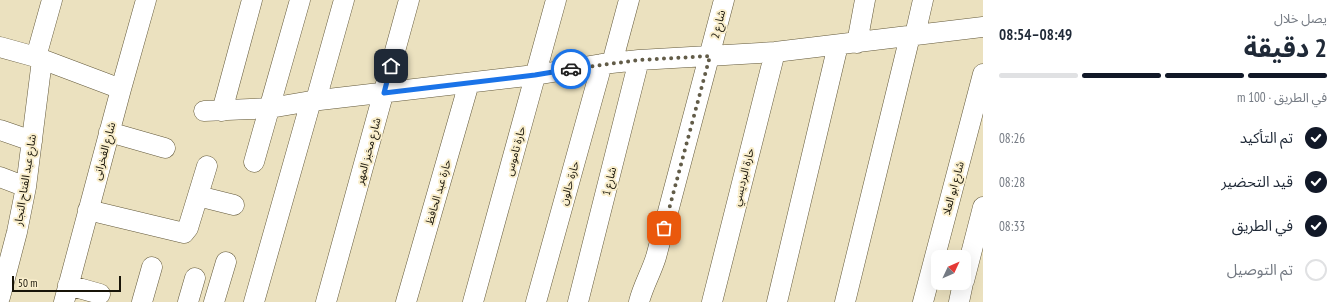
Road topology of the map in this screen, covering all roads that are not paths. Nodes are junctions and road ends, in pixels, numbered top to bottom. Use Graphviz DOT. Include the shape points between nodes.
graph roads {
  1 [pos="52,0"];
  2 [pos="146,0"];
  3 [pos="252,0"];
  4 [pos="300,0"];
  5 [pos="344,0"];
  6 [pos="409,0"];
  7 [pos="556,0"];
  8 [pos="629,0"];
  9 [pos="724,0"];
  10 [pos="865,0"];
  11 [pos="923,0"];
  12 [pos="983,27"];
  13 [pos="912,35"];
  14 [pos="848,44"];
  15 [pos="0,48"];
  16 [pos="775,52"];
  17 [pos="710,56"];
  18 [pos="39,59"];
  19 [pos="639,60"];
  20 [pos="607,63"];
  21 [pos="983,74"];
  22 [pos="535,75"];
  23 [pos="469,83"];
  24 [pos="121,89"];
  25 [pos="384,93"];
  26 [pos="314,100"];
  27 [pos="270,108"];
  28 [pos="0,130"];
  29 [pos="109,132"];
  30 [pos="32,141"];
  31 [pos="165,148"];
  32 [pos="254,162"];
  33 [pos="207,166"];
  34 [pos="0,177"];
  35 [pos="26,187"];
  36 [pos="198,196"];
  37 [pos="234,205"];
  38 [pos="88,210"];
  39 [pos="982,217"];
  40 [pos="7,237"];
  41 [pos="971,257"];
  42 [pos="226,262"];
  43 [pos="152,267"];
  44 [pos="195,278"];
  45 [pos="962,290"];
  46 [pos="66,293"];
  47 [pos="100,294"];
  48 [pos="0,298"];
  49 [pos="142,302"];
  50 [pos="188,302"];
  51 [pos="214,302"];
  52 [pos="254,302"];
  53 [pos="326,302"];
  54 [pos="406,302"];
  55 [pos="474,302"];
  56 [pos="536,302"];
  57 [pos="578,302"];
  58 [pos="639,302"];
  59 [pos="712,302"];
  60 [pos="777,302"];
  61 [pos="845,302"];
  62 [pos="923,302"];
  63 [pos="959,302"];
  1 -- 18 [label="street, شارع عبد الفتاح النجار"];
  2 -- 24 [label="street, شارع الفخرانى"];
  3 -- 27 [label="street" via="213,111"];
  4 -- 27 [label="street"];
  5 -- 26 [label="street"];
  6 -- 25 [label="street, شارع مخبز المهر"];
  7 -- 22 [label="street, حارة تاموس"];
  8 -- 20 [label="street, حارة حالون"];
  9 -- 17 [label="street, شارع 2"];
  10 -- 14 [label="street"];
  11 -- 13 [label="street"];
  12 -- 13 [label="street"];
  13 -- 14 [label="street"];
  13 -- 61 [label="street"];
  14 -- 16 [label="street"];
  14 -- 60 [label="street"];
  15 -- 18 [label="street"];
  16 -- 17 [label="street"];
  16 -- 59 [label="street, حارة البرديسي"];
  17 -- 19 [label="street"];
  17 -- 58 [label="street, شارع 2" via="656,257"];
  18 -- 24 [label="street"];
  18 -- 30 [label="street, شارع عبد الفتاح النجار"];
  19 -- 20 [label="street"];
  19 -- 57 [label="street, شارع 1"];
  20 -- 22 [label="street"];
  20 -- 56 [label="street, حارة حالون"];
  21 -- 62 [label="street, شارع ابو العلا"];
  22 -- 23 [label="street"];
  22 -- 55 [label="street, حارة تاموس"];
  23 -- 25 [label="street"];
  23 -- 54 [label="street, حارة عبد الحافظ"];
  24 -- 29 [label="street, شارع الفخرانى"];
  25 -- 26 [label="street"];
  25 -- 53 [label="street, شارع مخبز المهر"];
  26 -- 27 [label="street"];
  26 -- 52 [label="street"];
  27 -- 32 [label="street"];
  28 -- 30 [label="street"];
  29 -- 31 [label="street"];
  29 -- 38 [label="street, شارع الفخرانى"];
  30 -- 35 [label="street, شارع عبد الفتاح النجار"];
  33 -- 36 [label="street"];
  34 -- 35 [label="street"];
  35 -- 40 [label="street, شارع عبد الفتاح النجار"];
  36 -- 37 [label="street"];
  36 -- 38 [label="street" via="184,233"];
  38 -- 46 [label="street, شارع الفخرانى"];
  39 -- 41 [label="street"];
  40 -- 48 [label="street, شارع عبد الفتاح النجار"];
  42 -- 51 [label="street"];
  43 -- 49 [label="street"];
  44 -- 50 [label="street"];
  45 -- 63 [label="street"];
  46 -- 47 [label="street"];
}
